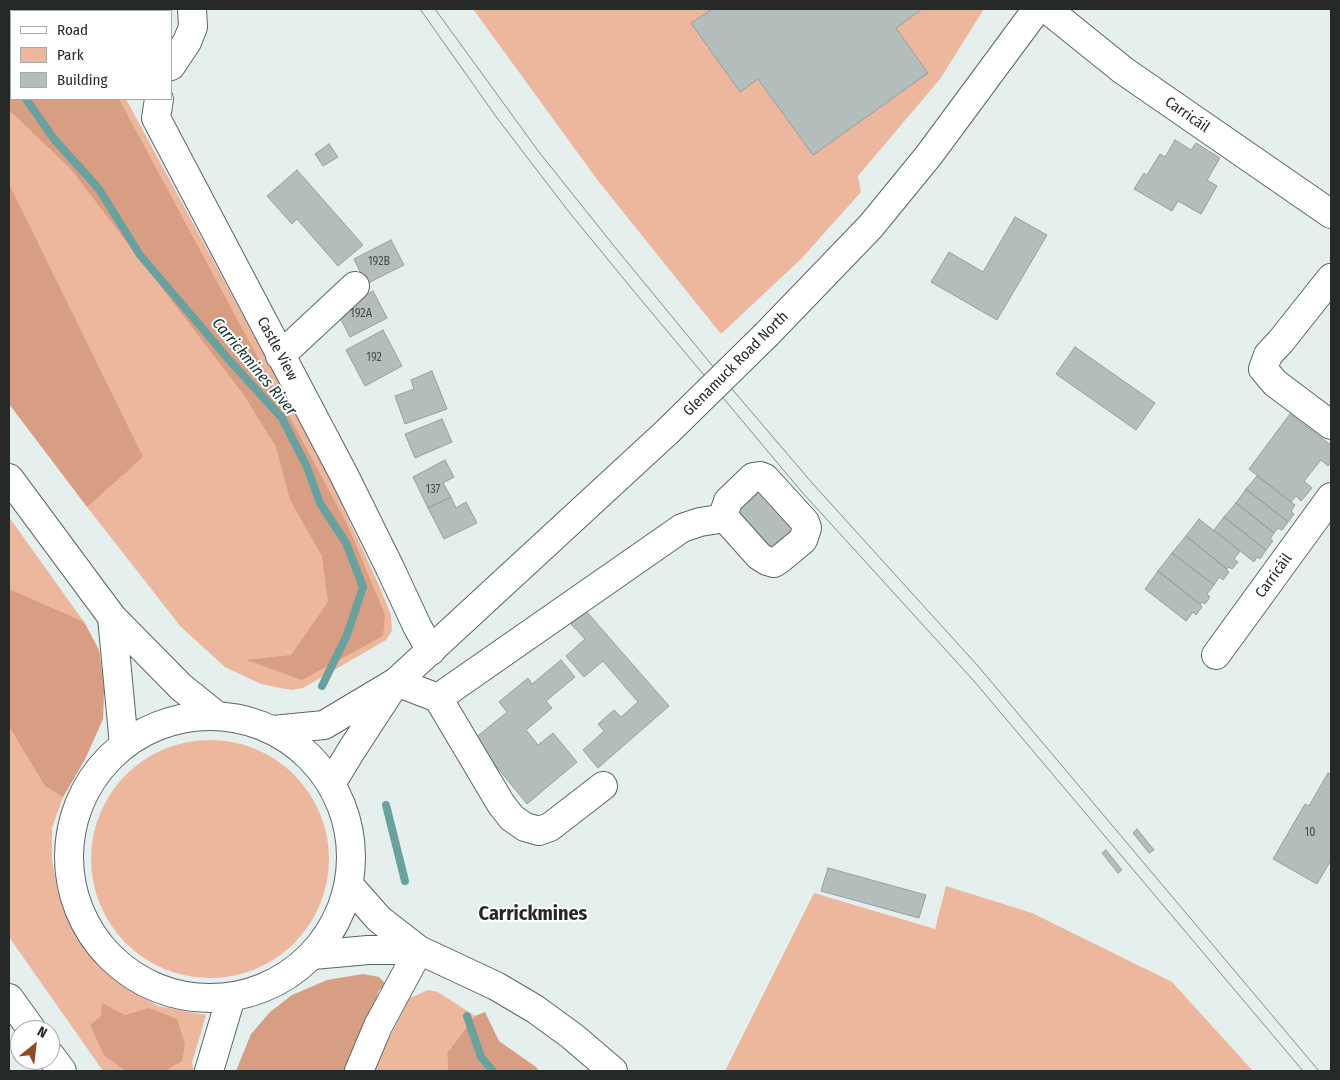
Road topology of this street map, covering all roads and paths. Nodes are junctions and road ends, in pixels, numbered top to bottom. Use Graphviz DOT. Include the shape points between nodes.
graph roads {
  1 [pos="192,9"];
  2 [pos="1037,9"];
  3 [pos="1047,9"];
  4 [pos="172,64"];
  5 [pos="159,100"];
  6 [pos="1331,214"];
  7 [pos="1331,278"];
  8 [pos="355,286"];
  9 [pos="280,356"];
  10 [pos="1331,425"];
  11 [pos="9,478"];
  12 [pos="1331,497"];
  13 [pos="725,518"];
  14 [pos="112,617"];
  15 [pos="431,651"];
  16 [pos="1216,654"];
  17 [pos="396,682"];
  18 [pos="438,698"];
  19 [pos="217,716"];
  20 [pos="272,730"];
  21 [pos="124,745"];
  22 [pos="332,784"];
  23 [pos="603,786"];
  24 [pos="349,885"];
  25 [pos="419,950"];
  26 [pos="313,955"];
  27 [pos="231,997"];
  28 [pos="9,998"];
  29 [pos="25,1020"];
  30 [pos="209,1071"];
  31 [pos="359,1071"];
  32 [pos="613,1071"];
  1 -- 4 [label="main road" via="193,27"];
  2 -- 15 [label="main road, Glenamuck Road North, bridge" via="929,155 870,226 767,334 666,432"];
  3 -- 6 [label="main road, Carricáil" via="1124,72"];
  5 -- 9 [label="main road, Castle View" via="156,118"];
  7 -- 10 [label="main road" via="1268,354 1263,368 1275,383"];
  8 -- 9 [label="main road"];
  9 -- 15 [label="main road, Castle View" via="343,473"];
  11 -- 14 [label="main road"];
  12 -- 16 [label="main road, Carricáil"];
  13 -- 18 [label="main road" via="682,528"];
  14 -- 19 [label="main road" via="181,687"];
  14 -- 21 [label="main road"];
  15 -- 17 [label="main road, Glenamuck Road North"];
  17 -- 18 [label="main road"];
  17 -- 20 [label="main road, Glenamuck Road North" via="324,725"];
  17 -- 22 [label="main road, Glenamuck Road North"];
  18 -- 23 [label="main road" via="500,804 524,827 539,831 550,827"];
  19 -- 20 [label="main road" via="246,720"];
  19 -- 21 [label="main road" via="173,720 147,730"];
  20 -- 22 [label="main road" via="303,751"];
  21 -- 27 [label="main road" via="99,770 83,794 73,821 69,865 78,908 94,937 116,962 140,979 165,991 198,998"];
  22 -- 24 [label="main road" via="342,804 350,834 352,864"];
  24 -- 25 [label="main road" via="379,918"];
  24 -- 26 [label="main road" via="336,922"];
  25 -- 26 [label="main road"];
  25 -- 31 [label="main road" via="378,1026"];
  25 -- 32 [label="main road" via="488,982 535,1009"];
  26 -- 27 [label="main road" via="282,979 258,991"];
  27 -- 30 [label="main road"];
  28 -- 29 [label="main road"];
}
